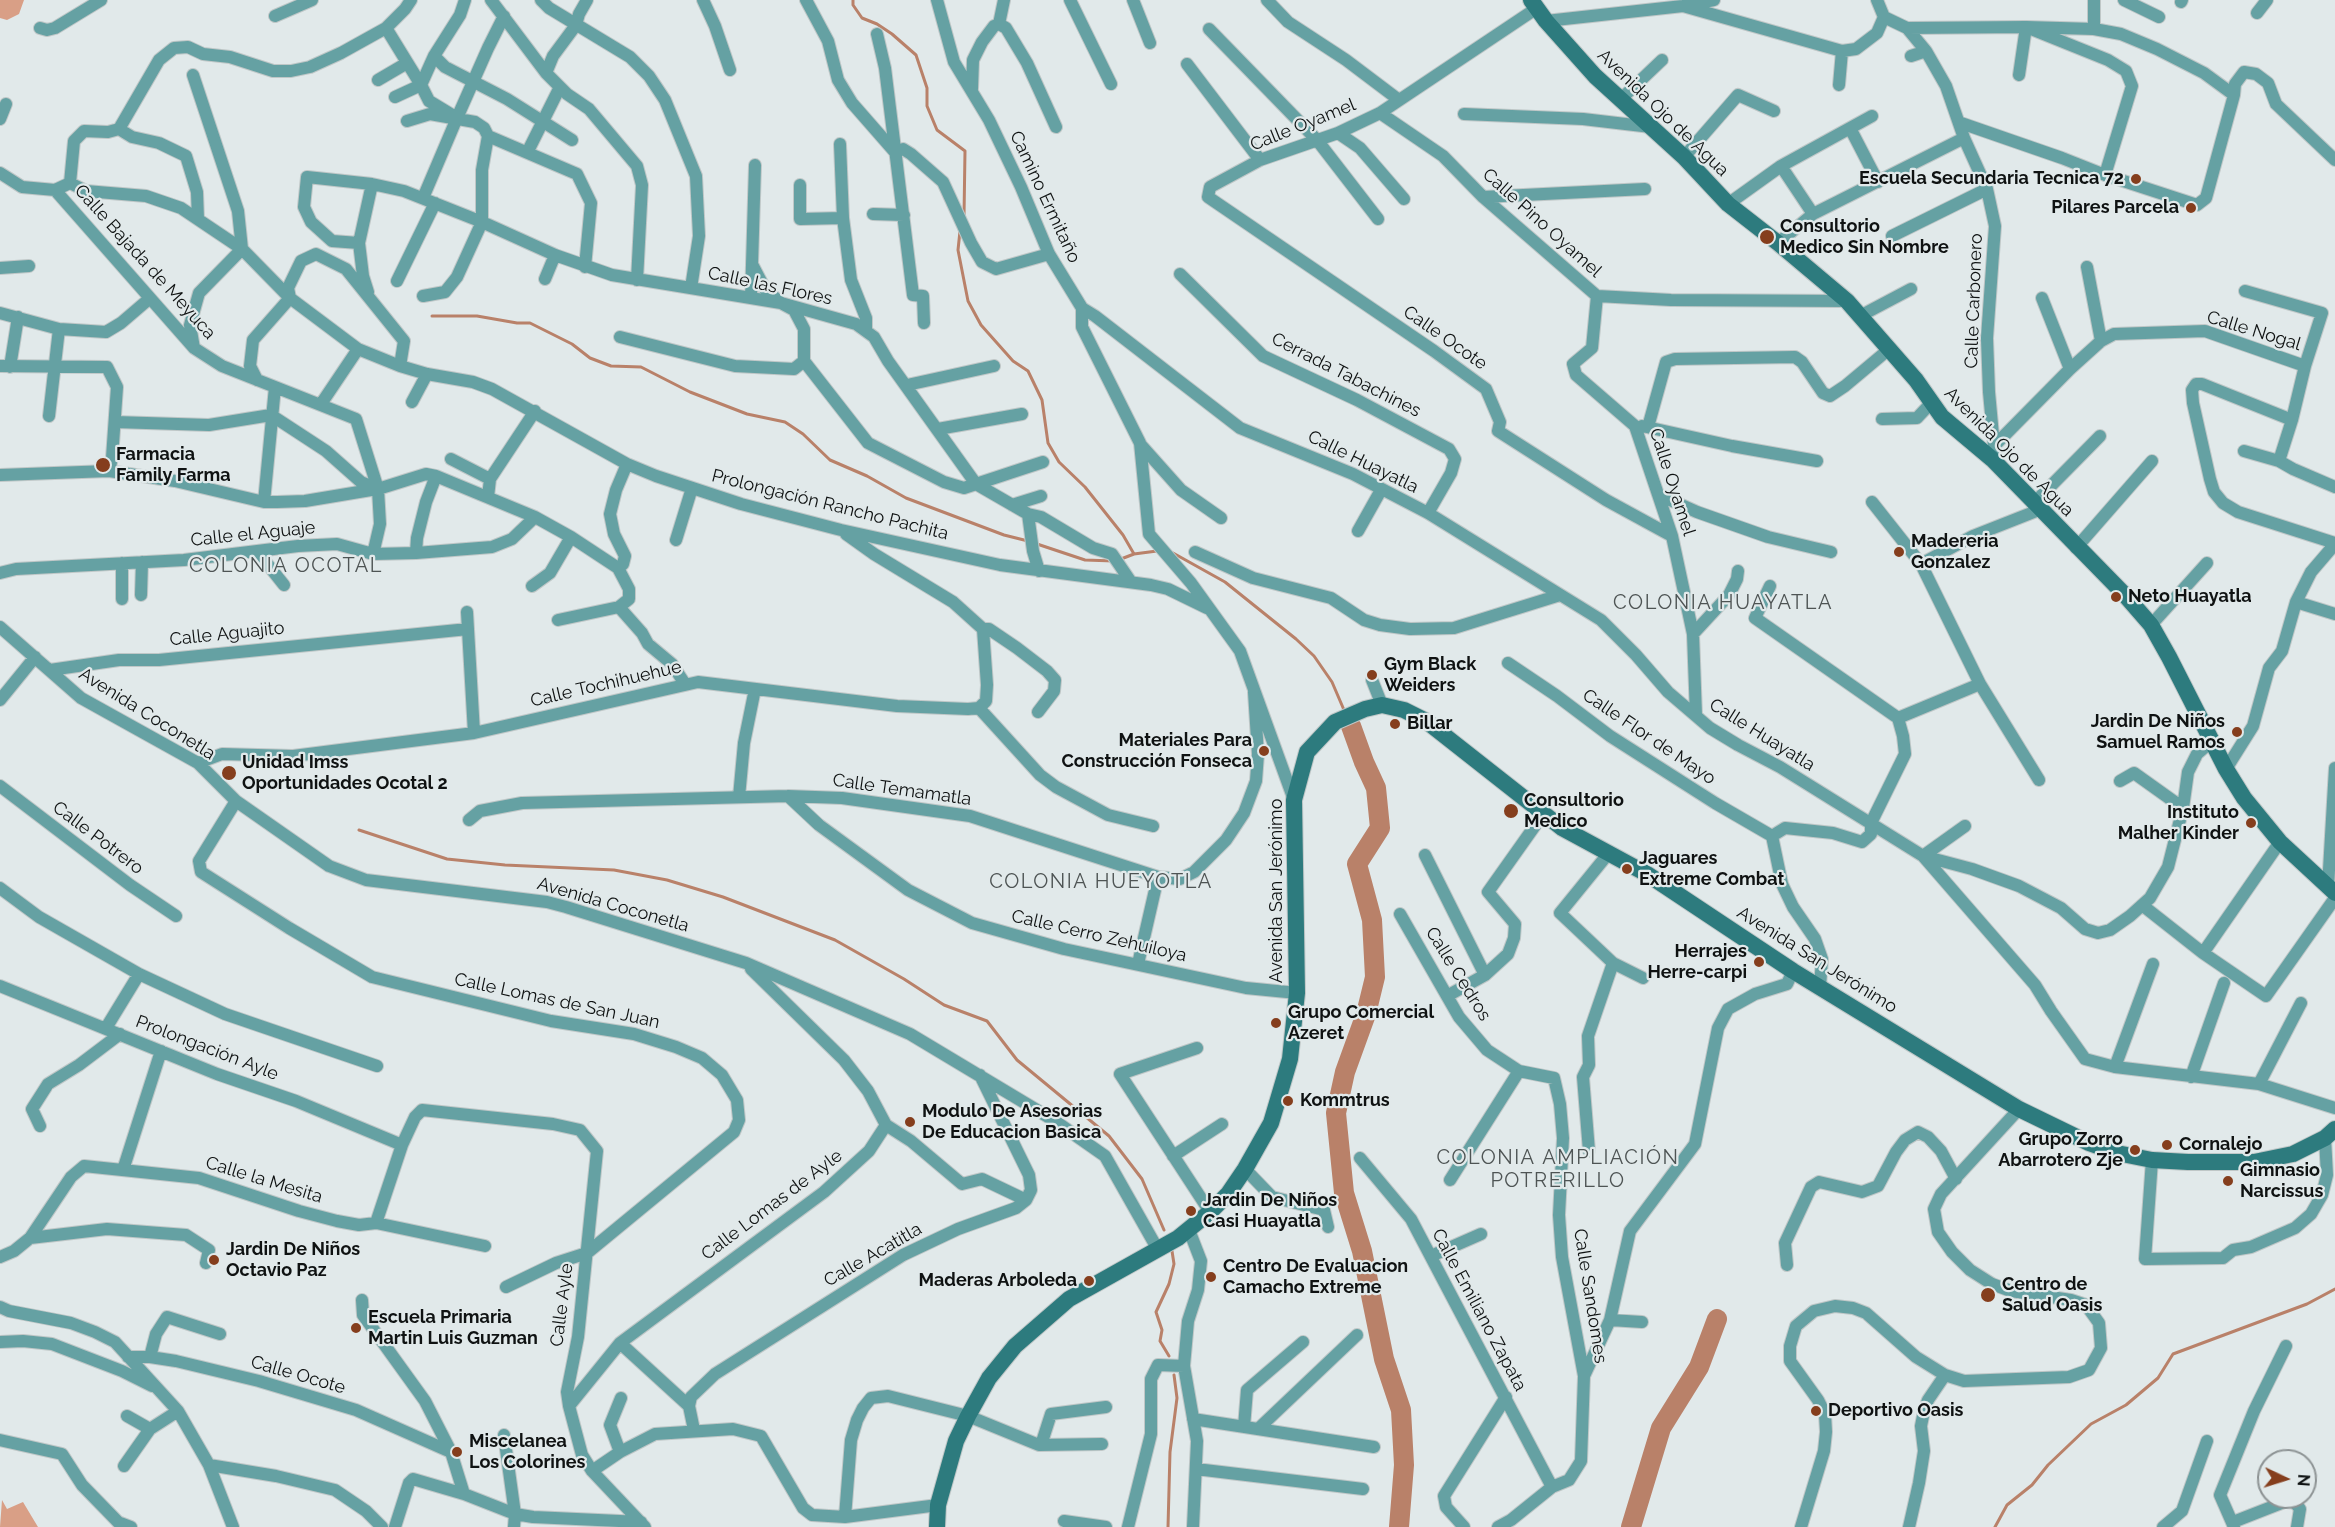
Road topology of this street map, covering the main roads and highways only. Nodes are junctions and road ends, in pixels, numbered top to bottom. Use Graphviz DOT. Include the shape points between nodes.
graph roads {
  1 [pos="1538,10"];
  2 [pos="2333,893"];
  3 [pos="2330,1133"];
  4 [pos="937,1527"];
  1 -- 2 [label="main road, Avenida Ojo de Agua" via="1595,76 1684,157 1728,204 1847,301 1916,380 1942,417 1993,453 2036,507 2124,594 2151,625 2244,798 2280,842"];
  3 -- 4 [label="main road, Avenida San Jerónimo" via="2294,1154 2254,1162 2152,1160 2089,1143 2019,1109 1793,971 1647,874 1562,828 1426,721 1382,705 1349,715 1323,733 1307,752 1294,800 1294,1036 1271,1123 1228,1194 1210,1212 1189,1230 1069,1299 1015,1347 989,1378 956,1441 938,1505"];
}
